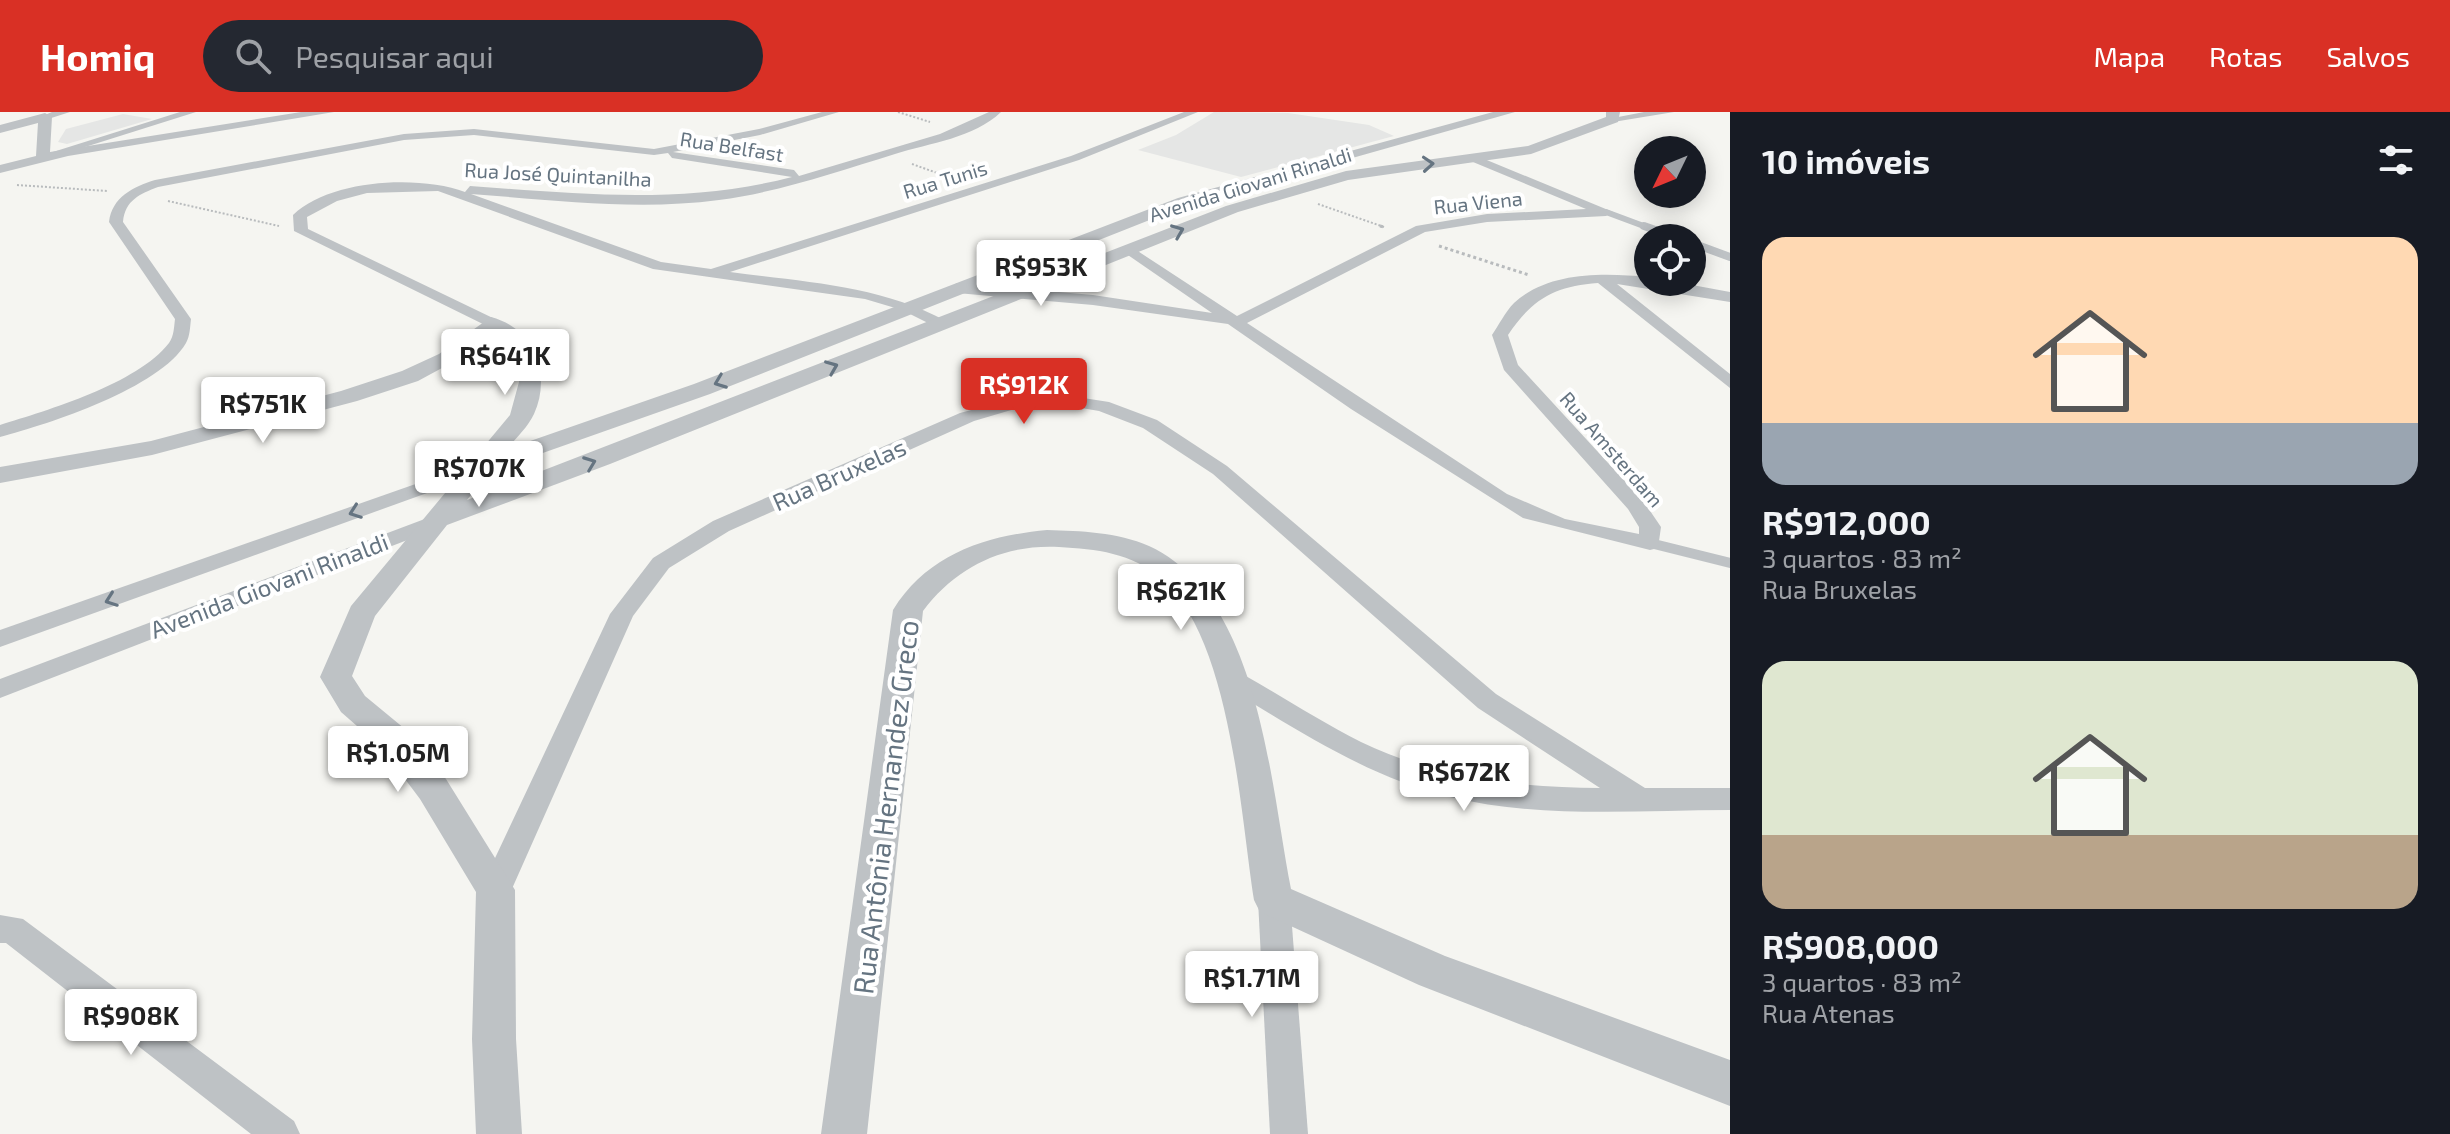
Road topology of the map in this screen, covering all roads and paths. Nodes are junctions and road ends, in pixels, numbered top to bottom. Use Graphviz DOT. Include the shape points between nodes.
graph roads {
  1 [pos="65,112"];
  2 [pos="191,112"];
  3 [pos="327,112"];
  4 [pos="834,112"];
  5 [pos="996,112"];
  6 [pos="1193,112"];
  7 [pos="1508,112"];
  8 [pos="1669,112"];
  9 [pos="1613,116"];
  10 [pos="45,117"];
  11 [pos="0,129"];
  12 [pos="654,152"];
  13 [pos="883,154"];
  14 [pos="43,157"];
  15 [pos="1477,160"];
  16 [pos="0,169"];
  17 [pos="804,176"];
  18 [pos="15,185"];
  19 [pos="440,187"];
  20 [pos="982,189"];
  21 [pos="131,193"];
  22 [pos="1606,212"];
  23 [pos="1639,224"];
  24 [pos="301,231"];
  25 [pos="1706,248"];
  26 [pos="1130,250"];
  27 [pos="1730,257"];
  28 [pos="706,275"];
  29 [pos="1602,279"];
  30 [pos="957,288"];
  31 [pos="1015,295"];
  32 [pos="1730,297"];
  33 [pos="908,307"];
  34 [pos="491,323"];
  35 [pos="1235,323"];
  36 [pos="940,324"];
  37 [pos="1730,383"];
  38 [pos="0,431"];
  39 [pos="500,443"];
  40 [pos="527,451"];
  41 [pos="481,467"];
  42 [pos="0,475"];
  43 [pos="438,520"];
  44 [pos="1650,543"];
  45 [pos="1730,563"];
  46 [pos="0,639"];
  47 [pos="1235,681"];
  48 [pos="0,689"];
  49 [pos="1730,799"];
  50 [pos="1642,800"];
  51 [pos="496,890"];
  52 [pos="1274,900"];
  53 [pos="0,929"];
  54 [pos="1730,1083"];
  55 [pos="281,1134"];
  56 [pos="499,1134"];
  57 [pos="844,1134"];
  58 [pos="1289,1134"];
  1 -- 10 [label="street"];
  2 -- 14 [label="street"];
  3 -- 14 [label="street"];
  4 -- 12 [label="street"];
  5 -- 13 [label="street, Rua José Quintanilha" via="957,131"];
  6 -- 20 [label="street, Rua Tunis" via="1140,126"];
  7 -- 30 [label="street, Avenida Giovani Rinaldi" via="1227,187"];
  8 -- 9 [label="street"];
  9 -- 15 [label="street, Avenida Giovani Rinaldi" via="1531,150"];
  10 -- 11 [label="street"];
  10 -- 14 [label="street"];
  12 -- 17 [label="street, Rua Belfast"];
  12 -- 21 [label="street, Rua Belfast" via="530,136 421,135 192,175"];
  13 -- 17 [label="street, Rua José Quintanilha"];
  13 -- 20 [label="path"];
  14 -- 16 [label="street"];
  15 -- 22 [label="street, Rua Viena"];
  26 -- 15 [label="street, Avenida Giovani Rinaldi, one-way" via="1284,192 1383,169"];
  17 -- 19 [label="street, Rua José Quintanilha" via="696,199 642,201"];
  18 -- 21 [label="path"];
  19 -- 24 [label="street, Rua José Quintanilha" via="379,187 336,196 300,215"];
  19 -- 28 [label="street" via="658,266"];
  20 -- 28 [label="street, Rua Tunis"];
  21 -- 24 [label="path"];
  21 -- 38 [label="street" via="116,222 183,319 180,341 160,362 125,382"];
  22 -- 23 [label="lane"];
  22 -- 35 [label="street, Rua Viena" via="1487,218 1421,229"];
  24 -- 34 [label="street"];
  25 -- 27 [label="lane"];
  26 -- 31 [label="street, Avenida Giovani Rinaldi"];
  26 -- 35 [label="street, Rua Amsterdam"];
  28 -- 33 [label="street" via="866,295"];
  29 -- 32 [label="street, Rua Amsterdam"];
  29 -- 37 [label="street"];
  29 -- 44 [label="street, Rua Amsterdam" via="1560,285 1534,296 1519,306 1500,335 1510,366 1637,506 1650,527"];
  30 -- 31 [label="street"];
  30 -- 33 [label="street, Avenida Giovani Rinaldi"];
  31 -- 35 [label="street" via="1093,300"];
  31 -- 36 [label="street, Avenida Giovani Rinaldi"];
  33 -- 36 [label="street"];
  33 -- 40 [label="street, Avenida Giovani Rinaldi, one-way"];
  34 -- 39 [label="street" via="521,345 529,364 528,405"];
  34 -- 42 [label="street" via="446,358 349,396 152,448"];
  35 -- 44 [label="street, Rua Amsterdam" via="1530,514"];
  43 -- 36 [label="street, Avenida Giovani Rinaldi, one-way"];
  39 -- 40 [label="street"];
  39 -- 41 [label="street"];
  40 -- 41 [label="street, Avenida Giovani Rinaldi"];
  41 -- 43 [label="street"];
  41 -- 46 [label="street, Avenida Giovani Rinaldi, one-way"];
  43 -- 48 [label="street, Avenida Giovani Rinaldi"];
  43 -- 51 [label="street" via="361,613 336,677 353,704 393,738 433,789"];
  44 -- 45 [label="lane"];
  47 -- 50 [label="street" via="1353,750 1451,786 1555,799"];
  47 -- 52 [label="street, Rua Antônia Hernandez Greco"];
  47 -- 57 [label="street, Rua Antônia Hernandez Greco" via="1222,643 1192,590 1160,563 1125,547 1062,538 1019,540 963,556 927,582 908,610"];
  49 -- 50 [label="street"];
  50 -- 51 [label="street, Rua Bruxelas" via="1487,701 1220,470 1150,424 1103,406 1064,400 1020,402 967,417 721,526 661,563 622,614"];
  51 -- 56 [label="street"];
  52 -- 54 [label="street" via="1434,971"];
  52 -- 58 [label="street"];
  53 -- 55 [label="street" via="12,929"];
}
